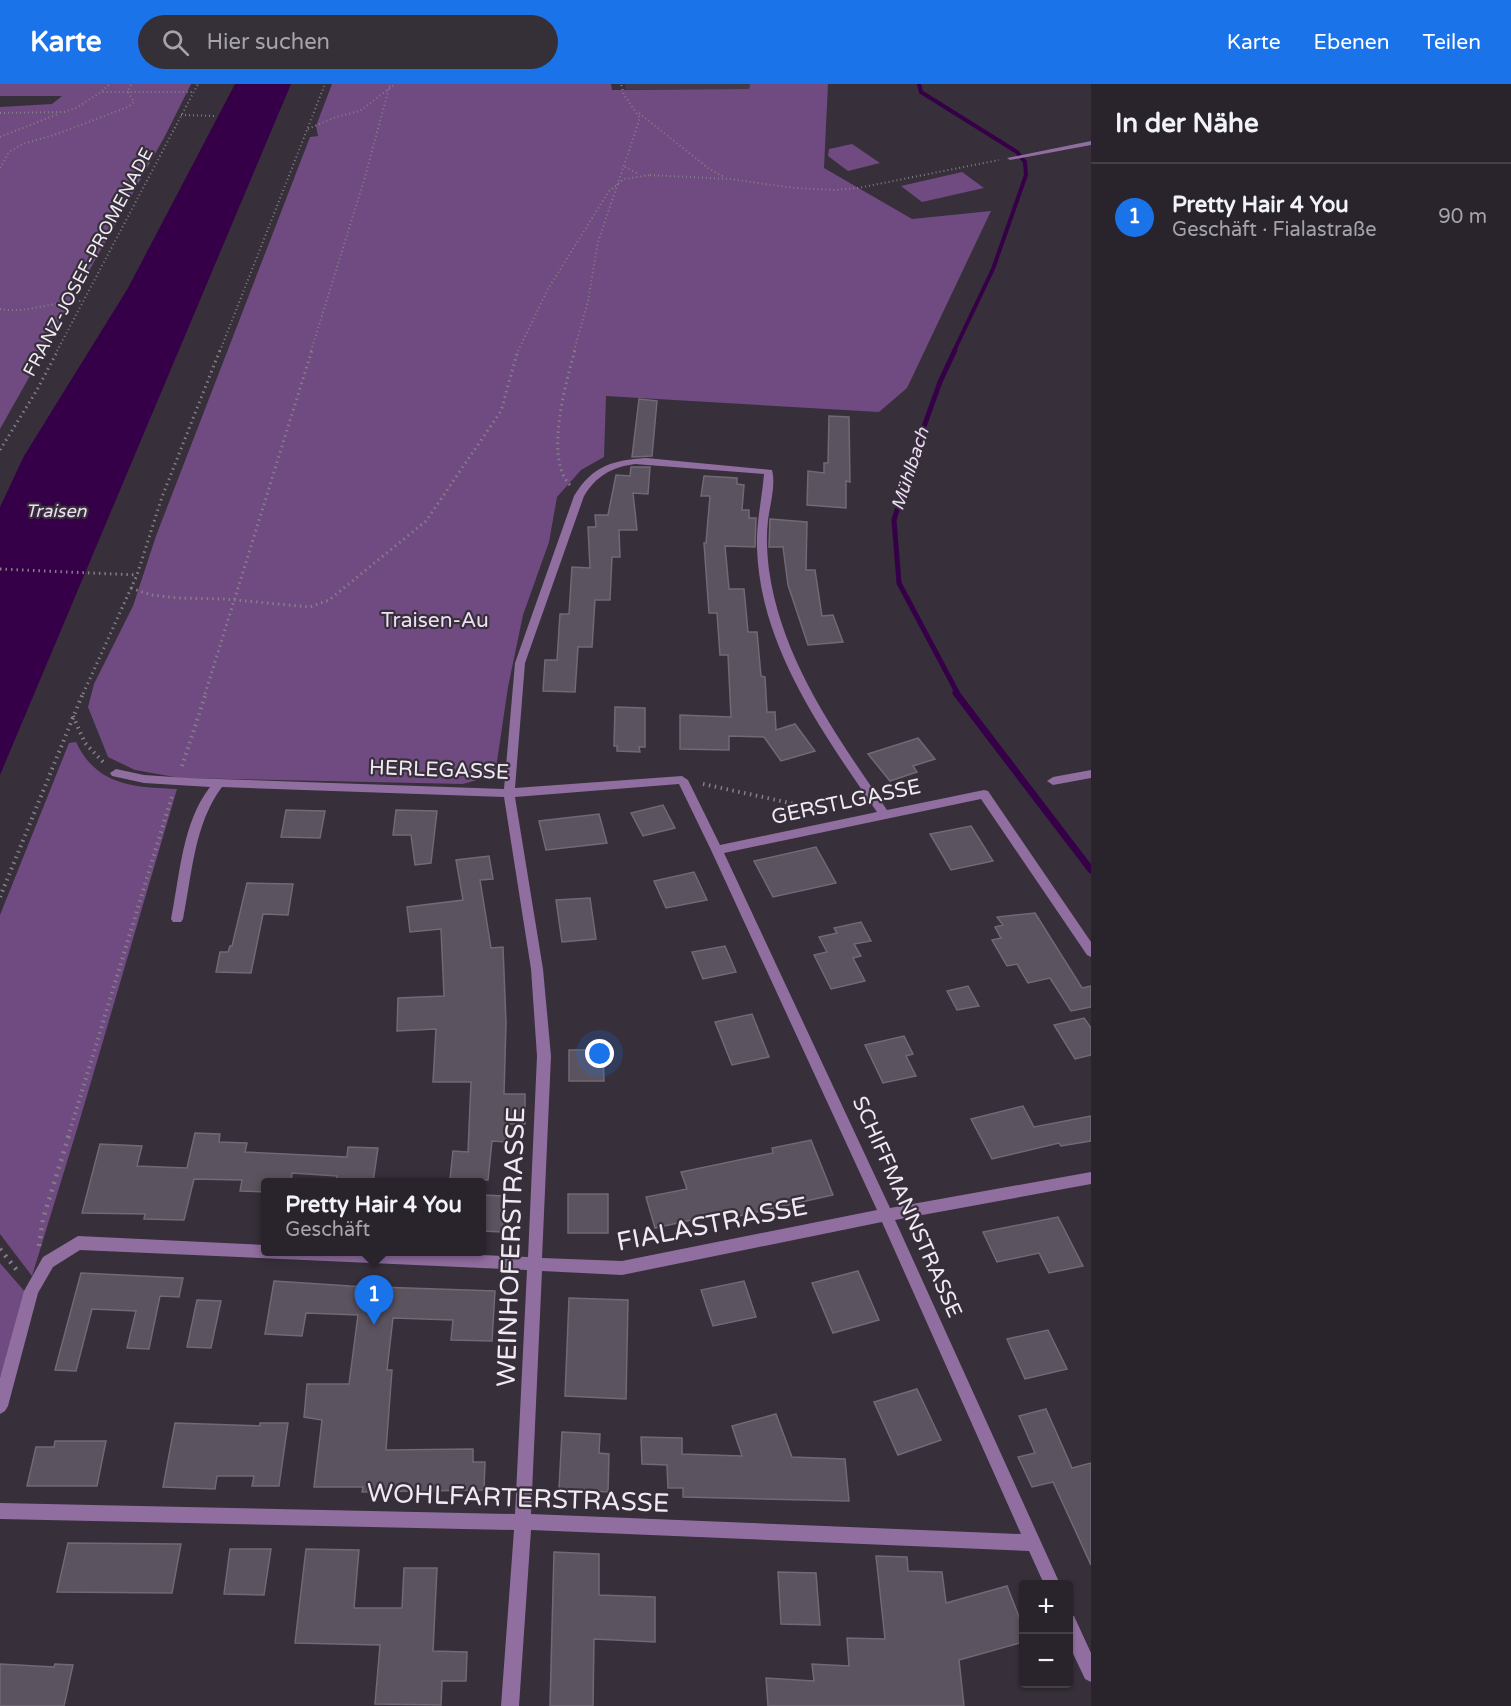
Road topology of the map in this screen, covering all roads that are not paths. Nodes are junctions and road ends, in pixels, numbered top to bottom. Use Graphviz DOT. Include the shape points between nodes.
graph roads {
  1 [pos="1091,143"];
  2 [pos="1012,158"];
  3 [pos="116,773"];
  4 [pos="1091,774"];
  5 [pos="1053,781"];
  6 [pos="219,783"];
  7 [pos="509,793"];
  8 [pos="883,813"];
  9 [pos="717,850"];
  10 [pos="177,919"];
  11 [pos="1091,952"];
  12 [pos="1091,1178"];
  13 [pos="886,1215"];
  14 [pos="261,1252"];
  15 [pos="348,1256"];
  16 [pos="535,1265"];
  17 [pos="0,1406"];
  18 [pos="0,1511"];
  19 [pos="523,1522"];
  20 [pos="1033,1543"];
  21 [pos="1050,1580"];
  22 [pos="1073,1633"];
  23 [pos="1091,1672"];
  24 [pos="510,1706"];
  1 -- 2 [label="street"];
  3 -- 6 [label="street, HERLEGASSE" via="144,779"];
  4 -- 5 [label="street"];
  6 -- 7 [label="street, HERLEGASSE"];
  6 -- 10 [label="street" via="199,813"];
  7 -- 8 [label="street, WEINHOFERSTRASSE" via="520,663 579,496 601,471 626,462 646,461 769,472 762,547 776,628 818,717"];
  7 -- 9 [label="street, HERLEGASSE" via="682,780"];
  7 -- 16 [label="street, WEINHOFERSTRASSE" via="537,969 544,1056"];
  8 -- 9 [label="street, GERSTLGASSE"];
  8 -- 11 [label="street, GERSTLGASSE" via="984,794"];
  9 -- 13 [label="street, SCHIFFMANNSTRASSE"];
  12 -- 13 [label="street, FIALASTRASSE"];
  13 -- 16 [label="street, FIALASTRASSE" via="622,1268"];
  13 -- 20 [label="street, SCHIFFMANNSTRASSE"];
  14 -- 17 [label="street, FIALASTRASSE" via="78,1243 48,1262 31,1291"];
  15 -- 16 [label="street, FIALASTRASSE"];
  16 -- 19 [label="street, WEINHOFERSTRASSE"];
  18 -- 19 [label="street, WOHLFARTERSTRASSE"];
  19 -- 20 [label="street, WOHLFARTERSTRASSE"];
  19 -- 24 [label="street, WEINHOFERSTRASSE"];
  20 -- 21 [label="street, SCHIFFMANNSTRASSE"];
  22 -- 23 [label="street"];
}
